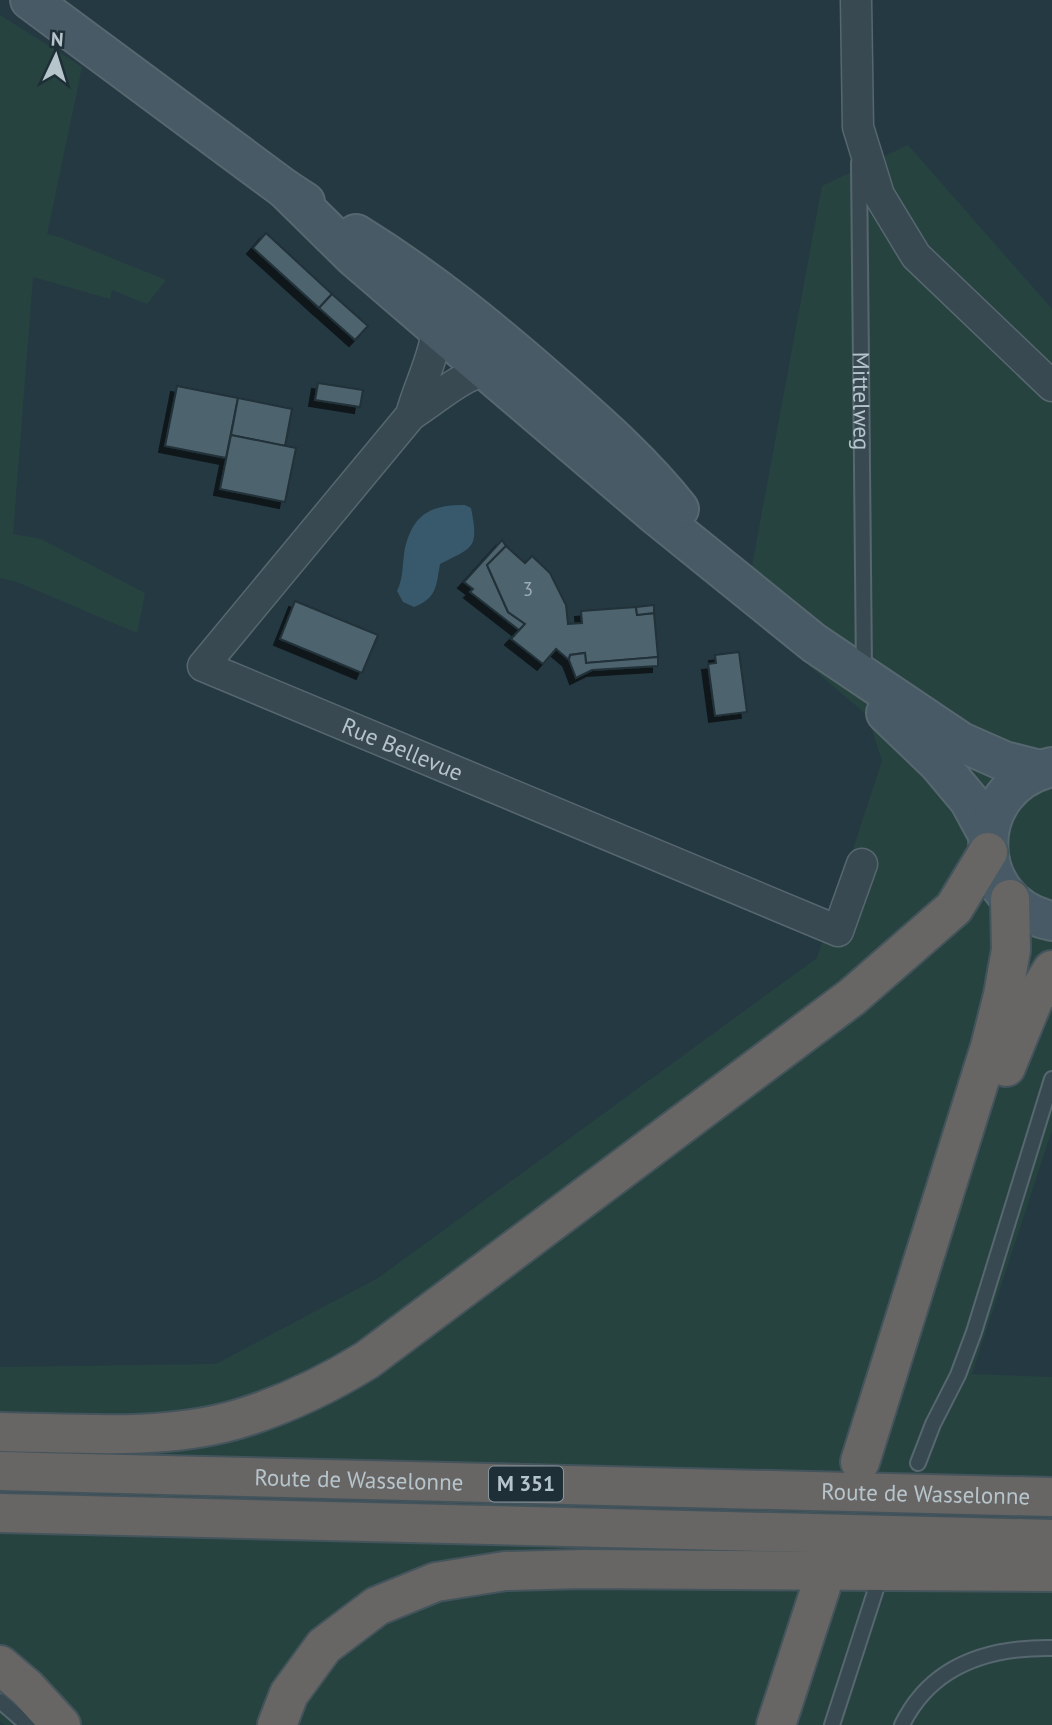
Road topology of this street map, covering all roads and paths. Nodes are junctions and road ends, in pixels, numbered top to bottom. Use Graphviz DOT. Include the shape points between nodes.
graph roads {
  1 [pos="30,0"];
  2 [pos="856,0"];
  3 [pos="858,127"];
  4 [pos="285,189"];
  5 [pos="494,333"];
  6 [pos="435,339"];
  7 [pos="486,370"];
  8 [pos="1052,386"];
  9 [pos="411,415"];
  10 [pos="735,581"];
  11 [pos="814,643"];
  12 [pos="864,677"];
  13 [pos="1046,768"];
  14 [pos="988,844"];
  15 [pos="862,864"];
  16 [pos="1010,899"];
  17 [pos="1052,920"];
  18 [pos="1052,970"];
  19 [pos="1052,1079"];
  20 [pos="0,1432"];
  21 [pos="887,1463"];
  22 [pos="0,1471"];
  23 [pos="1052,1497"];
  24 [pos="0,1513"];
  25 [pos="1052,1539"];
  26 [pos="1052,1572"];
  27 [pos="846,1588"];
  28 [pos="1052,1647"];
  29 [pos="0,1665"];
  30 [pos="0,1701"];
  31 [pos="28,1725"];
  32 [pos="61,1725"];
  33 [pos="277,1725"];
  34 [pos="776,1725"];
  35 [pos="797,1725"];
  36 [pos="832,1725"];
  37 [pos="902,1725"];
  1 -- 4 [label="main road"];
  2 -- 3 [label="street, Mittelweg"];
  3 -- 8 [label="street, Mittelweg" via="879,195 916,256"];
  3 -- 12 [label="lane, Mittelweg"];
  4 -- 5 [label="main road" via="410,267"];
  4 -- 6 [label="main road"];
  5 -- 6 [label="street" via="470,327"];
  5 -- 10 [label="main road" via="611,435 670,496"];
  6 -- 7 [label="main road"];
  6 -- 9 [label="street, Rue Bellevue"];
  7 -- 9 [label="street, Rue Bellevue"];
  7 -- 10 [label="main road"];
  9 -- 15 [label="street, Rue Bellevue" via="202,666 838,931"];
  10 -- 11 [label="main road"];
  11 -- 12 [label="main road"];
  11 -- 14 [label="main road" via="938,764 969,800"];
  12 -- 13 [label="main road" via="961,742 1004,761"];
  13 -- 14 [label="main road" via="1028,775 1006,793 991,820"];
  14 -- 16 [label="main road" via="992,869"];
  14 -- 20 [label="highway" via="954,908 852,997 329,1384 233,1420 178,1430"];
  16 -- 17 [label="main road" via="1040,918"];
  16 -- 21 [label="highway" via="1011,950 997,1021"];
  18 -- 21 [label="highway" via="1010,1053"];
  19 -- 21 [label="lane" via="958,1375 933,1424"];
  22 -- 23 [label="highway, Route de Wasselonne / M 351"];
  24 -- 25 [label="highway, Route de Wasselonne / M 351"];
  26 -- 33 [label="highway" via="584,1569 505,1571 436,1582 377,1606 324,1646 289,1694"];
  27 -- 34 [label="highway"];
  27 -- 35 [label="highway"];
  27 -- 36 [label="lane"];
  28 -- 37 [label="lane" via="1020,1647 956,1667 932,1684"];
  29 -- 32 [label="highway"];
  30 -- 31 [label="lane"];
}
